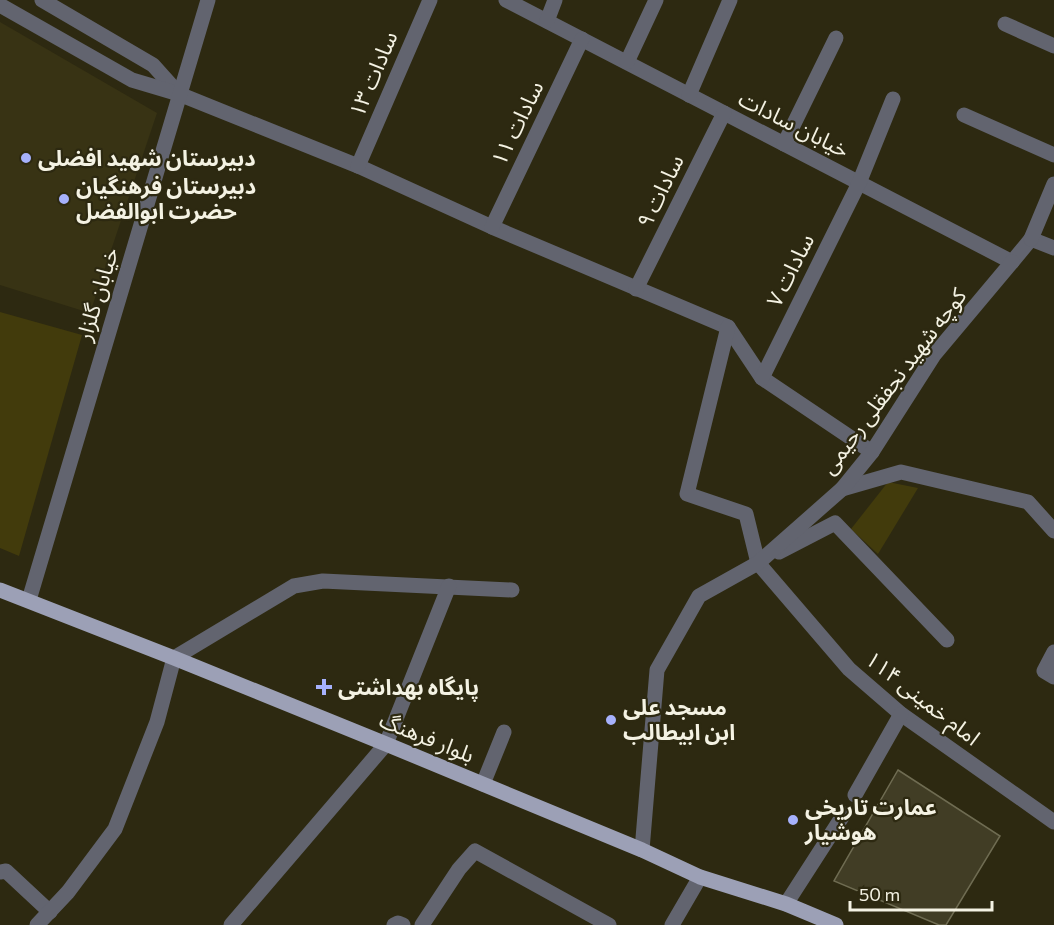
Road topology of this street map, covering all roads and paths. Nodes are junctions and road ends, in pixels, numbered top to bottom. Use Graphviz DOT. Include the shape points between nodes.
graph roads {
  1 [pos="42,0"];
  2 [pos="208,0"];
  3 [pos="430,0"];
  4 [pos="506,0"];
  5 [pos="555,0"];
  6 [pos="656,0"];
  7 [pos="730,0"];
  8 [pos="0,5"];
  9 [pos="547,21"];
  10 [pos="1005,24"];
  11 [pos="836,38"];
  12 [pos="582,39"];
  13 [pos="1054,46"];
  14 [pos="627,62"];
  15 [pos="179,94"];
  16 [pos="690,95"];
  17 [pos="893,99"];
  18 [pos="724,113"];
  19 [pos="964,115"];
  20 [pos="784,144"];
  21 [pos="1054,155"];
  22 [pos="358,166"];
  23 [pos="859,183"];
  24 [pos="1054,184"];
  25 [pos="492,227"];
  26 [pos="1030,239"];
  27 [pos="1054,248"];
  28 [pos="1012,262"];
  29 [pos="636,289"];
  30 [pos="728,327"];
  31 [pos="762,378"];
  32 [pos="872,452"];
  33 [pos="842,489"];
  34 [pos="1054,531"];
  35 [pos="758,563"];
  36 [pos="449,586"];
  37 [pos="0,590"];
  38 [pos="512,590"];
  39 [pos="29,600"];
  40 [pos="947,640"];
  41 [pos="1054,652"];
  42 [pos="174,658"];
  43 [pos="1054,677"];
  44 [pos="901,714"];
  45 [pos="504,732"];
  46 [pos="386,744"];
  47 [pos="483,784"];
  48 [pos="855,795"];
  49 [pos="844,814"];
  50 [pos="1054,822"];
  51 [pos="642,850"];
  52 [pos="0,872"];
  53 [pos="700,877"];
  54 [pos="786,904"];
  55 [pos="50,912"];
  56 [pos="813,921"];
  57 [pos="39,925"];
  58 [pos="231,925"];
  59 [pos="394,925"];
  60 [pos="403,925"];
  61 [pos="422,925"];
  62 [pos="609,925"];
  63 [pos="672,925"];
  64 [pos="836,925"];
  1 -- 15 [label="street" via="153,65"];
  2 -- 15 [label="street, خیابان گلزار"];
  3 -- 22 [label="street, سادات ۱۳"];
  4 -- 9 [label="street, خیابان سادات"];
  5 -- 9 [label="street"];
  6 -- 14 [label="street"];
  7 -- 16 [label="street"];
  8 -- 15 [label="street" via="132,80"];
  9 -- 12 [label="street, خیابان سادات"];
  10 -- 13 [label="street"];
  11 -- 20 [label="street"];
  12 -- 14 [label="street, خیابان سادات"];
  12 -- 25 [label="street, سادات ۱۱"];
  14 -- 16 [label="street, خیابان سادات"];
  15 -- 22 [label="street"];
  15 -- 39 [label="street, خیابان گلزار"];
  16 -- 18 [label="street, خیابان سادات"];
  17 -- 23 [label="street, سادات ۷"];
  18 -- 20 [label="street, خیابان سادات"];
  18 -- 29 [label="street, سادات ۹"];
  19 -- 21 [label="street"];
  20 -- 23 [label="street, خیابان سادات"];
  22 -- 25 [label="street"];
  23 -- 28 [label="street, خیابان سادات"];
  23 -- 31 [label="street, سادات ۷"];
  24 -- 26 [label="street"];
  25 -- 29 [label="street"];
  26 -- 27 [label="street"];
  26 -- 28 [label="street"];
  28 -- 32 [label="street, کوچه شهید نجفقلی رحیمی" via="934,355"];
  29 -- 30 [label="street"];
  30 -- 31 [label="street"];
  30 -- 35 [label="street" via="687,494 746,514"];
  31 -- 32 [label="street"];
  32 -- 33 [label="street, کوچه شهید نجفقلی رحیمی"];
  33 -- 34 [label="street" via="901,471 1028,502"];
  33 -- 35 [label="street, کوچه شهید نجفقلی رحیمی"];
  35 -- 40 [label="street" via="835,523"];
  35 -- 44 [label="street, امام خمینی ۱۱۴" via="849,669"];
  35 -- 51 [label="street, کوچه شهید نجفقلی رحیمی" via="699,596 657,670"];
  36 -- 38 [label="street"];
  36 -- 42 [label="street" via="323,580 294,586"];
  36 -- 46 [label="street"];
  37 -- 39 [label="main road, بلوار فرهنگ"];
  39 -- 42 [label="main road, بلوار فرهنگ"];
  41 -- 43 [label="street" via="1044,671"];
  42 -- 46 [label="main road, بلوار فرهنگ"];
  42 -- 55 [label="street" via="157,722 115,829"];
  44 -- 48 [label="street"];
  44 -- 50 [label="street, امام خمینی ۱۱۴"];
  45 -- 47 [label="street"];
  46 -- 47 [label="main road, بلوار فرهنگ"];
  46 -- 58 [label="street"];
  47 -- 51 [label="main road, بلوار فرهنگ"];
  49 -- 54 [label="street"];
  51 -- 53 [label="main road, بلوار فرهنگ"];
  52 -- 55 [label="street" via="6,871"];
  53 -- 54 [label="main road, بلوار فرهنگ"];
  53 -- 63 [label="street"];
  54 -- 56 [label="main road, بلوار فرهنگ"];
  55 -- 57 [label="street"];
  56 -- 64 [label="main road, بلوار فرهنگ"];
  59 -- 60 [label="street"];
  61 -- 62 [label="street" via="475,851"];
}
